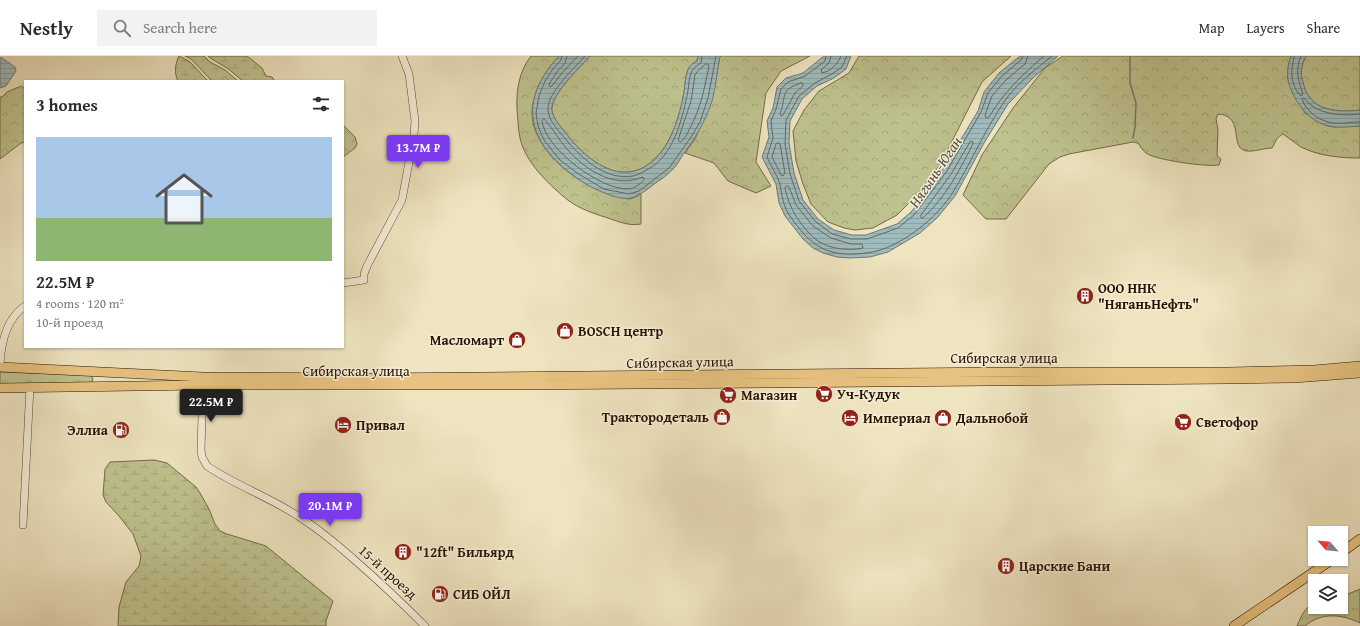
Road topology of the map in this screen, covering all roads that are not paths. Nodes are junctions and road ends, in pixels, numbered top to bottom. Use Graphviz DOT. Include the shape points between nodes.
graph roads {
  1 [pos="402,56"];
  2 [pos="344,283"];
  3 [pos="24,307"];
  4 [pos="0,366"];
  5 [pos="1360,366"];
  6 [pos="95,372"];
  7 [pos="135,373"];
  8 [pos="1360,373"];
  9 [pos="1010,376"];
  10 [pos="203,381"];
  11 [pos="135,386"];
  12 [pos="95,387"];
  13 [pos="0,388"];
  14 [pos="30,388"];
  15 [pos="23,525"];
  16 [pos="1360,539"];
  17 [pos="1348,548"];
  18 [pos="1323,566"];
  19 [pos="425,626"];
  20 [pos="1234,626"];
  1 -- 2 [label="street" via="409,74 415,121 402,200 367,266 364,280"];
  3 -- 4 [label="street" via="6,330"];
  4 -- 6 [label="main road, Сибирская улица"];
  5 -- 9 [label="main road, Сибирская улица" via="1293,371"];
  6 -- 7 [label="main road, Сибирская улица"];
  6 -- 12 [label="main road" via="98,380"];
  7 -- 10 [label="main road, Сибирская улица"];
  7 -- 11 [label="main road" via="132,380"];
  8 -- 9 [label="main road, Сибирская улица" via="1290,378"];
  9 -- 10 [label="main road, Сибирская улица" via="514,381 363,378"];
  10 -- 11 [label="main road, Сибирская улица"];
  10 -- 19 [label="street, 15-й проезд" via="203,462 311,525 372,575"];
  11 -- 12 [label="main road, Сибирская улица"];
  12 -- 14 [label="main road, Сибирская улица"];
  13 -- 14 [label="main road, Сибирская улица"];
  14 -- 15 [label="street"];
  16 -- 17 [label="main road"];
  18 -- 20 [label="main road"];
}
